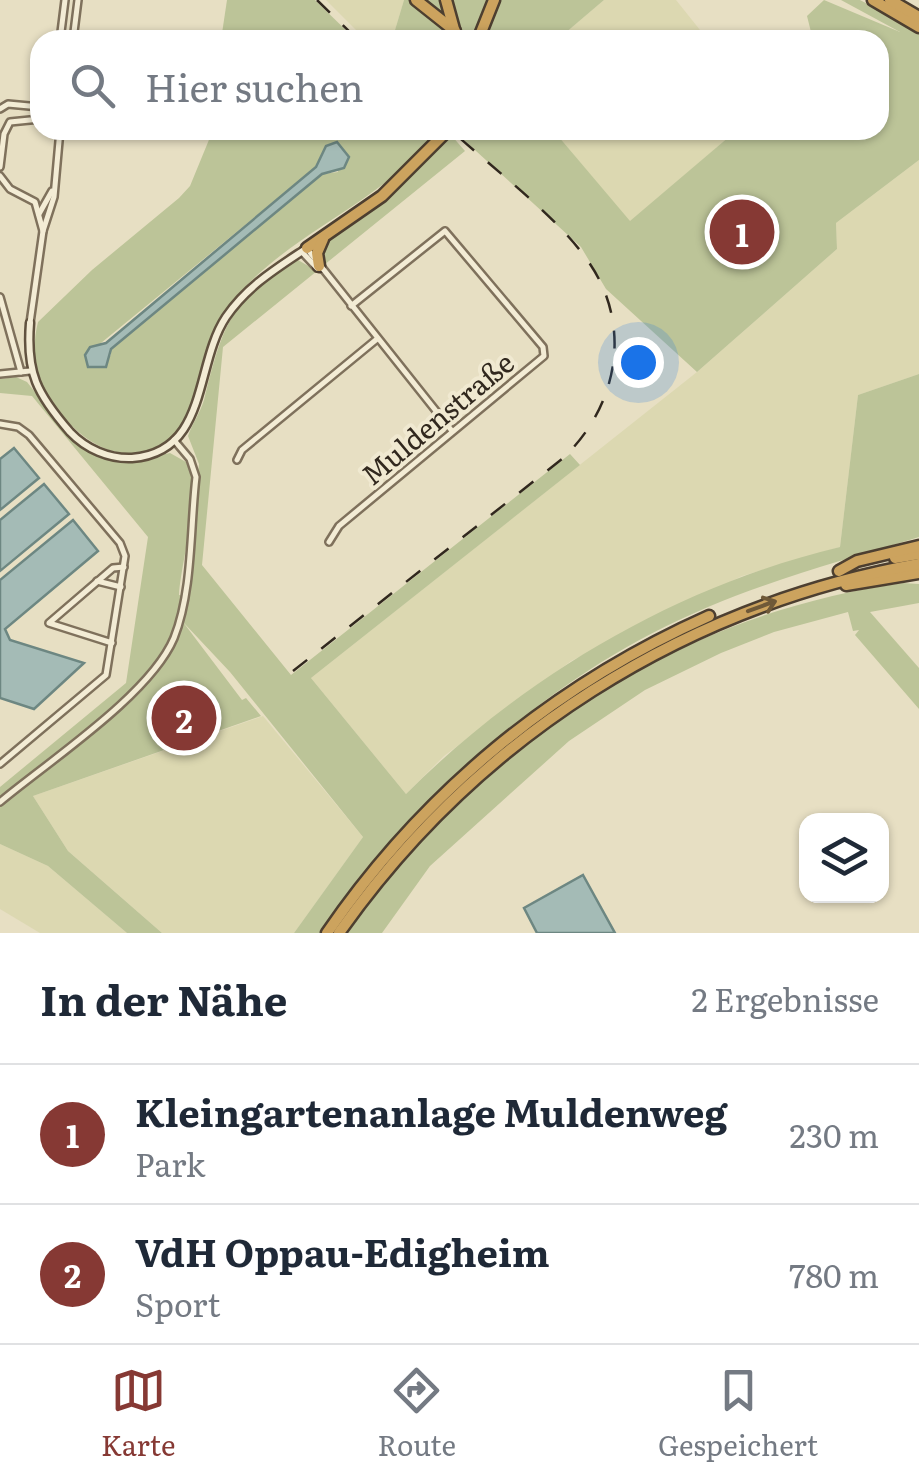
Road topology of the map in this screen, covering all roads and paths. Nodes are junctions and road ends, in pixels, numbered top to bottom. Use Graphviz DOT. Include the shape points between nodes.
graph roads {
  1 [pos="64,0"];
  2 [pos="78,0"];
  3 [pos="416,0"];
  4 [pos="446,0"];
  5 [pos="494,0"];
  6 [pos="873,0"];
  7 [pos="890,0"];
  8 [pos="919,17"];
  9 [pos="919,27"];
  10 [pos="61,30"];
  11 [pos="74,30"];
  12 [pos="449,30"];
  13 [pos="454,30"];
  14 [pos="482,30"];
  15 [pos="30,106"];
  16 [pos="0,109"];
  17 [pos="30,121"];
  18 [pos="59,140"];
  19 [pos="440,140"];
  20 [pos="0,167"];
  21 [pos="0,176"];
  22 [pos="52,190"];
  23 [pos="38,215"];
  24 [pos="43,231"];
  25 [pos="324,238"];
  26 [pos="305,250"];
  27 [pos="320,268"];
  28 [pos="0,297"];
  29 [pos="351,306"];
  30 [pos="30,322"];
  31 [pos="377,339"];
  32 [pos="26,372"];
  33 [pos="0,374"];
  34 [pos="0,424"];
  35 [pos="452,432"];
  36 [pos="174,440"];
  37 [pos="237,460"];
  38 [pos="328,542"];
  39 [pos="916,548"];
  40 [pos="919,564"];
  41 [pos="124,567"];
  42 [pos="839,571"];
  43 [pos="919,576"];
  44 [pos="98,581"];
  45 [pos="120,587"];
  46 [pos="796,594"];
  47 [pos="709,616"];
  48 [pos="112,643"];
  49 [pos="0,764"];
  50 [pos="0,802"];
  51 [pos="327,933"];
  52 [pos="340,933"];
  1 -- 10 [label="street"];
  2 -- 11 [label="street"];
  3 -- 12 [label="highway"];
  4 -- 13 [label="highway"];
  5 -- 14 [label="highway"];
  6 -- 9 [label="highway"];
  7 -- 8 [label="highway"];
  15 -- 16 [label="street"];
  17 -- 20 [label="street" via="10,122"];
  18 -- 22 [label="street"];
  19 -- 25 [label="highway" via="412,171"];
  21 -- 23 [label="street" via="35,202"];
  22 -- 23 [label="street"];
  22 -- 24 [label="street"];
  23 -- 24 [label="street"];
  24 -- 30 [label="street"];
  25 -- 26 [label="highway"];
  25 -- 27 [label="highway"];
  26 -- 27 [label="street"];
  26 -- 36 [label="street" via="255,284 230,312 210,349 195,412"];
  27 -- 29 [label="street"];
  28 -- 32 [label="street"];
  29 -- 31 [label="street"];
  29 -- 35 [label="street, Muldenstraße" via="444,231 543,347 540,360"];
  30 -- 32 [label="street"];
  31 -- 35 [label="street"];
  31 -- 37 [label="street"];
  32 -- 33 [label="street"];
  32 -- 36 [label="street" via="72,434 93,450 125,458"];
  34 -- 41 [label="street" via="29,435 120,543"];
  35 -- 38 [label="street, Muldenstraße"];
  36 -- 50 [label="street" via="196,477 183,603 171,644 134,692"];
  39 -- 42 [label="highway"];
  40 -- 46 [label="highway"];
  41 -- 44 [label="street"];
  41 -- 45 [label="street"];
  43 -- 46 [label="highway"];
  44 -- 45 [label="street"];
  44 -- 48 [label="street" via="49,624"];
  45 -- 48 [label="street"];
  52 -- 46 [label="highway, one-way" via="450,801 562,708 664,647"];
  47 -- 51 [label="highway" via="607,667 516,730 440,796"];
  48 -- 49 [label="street" via="101,682"];
}
